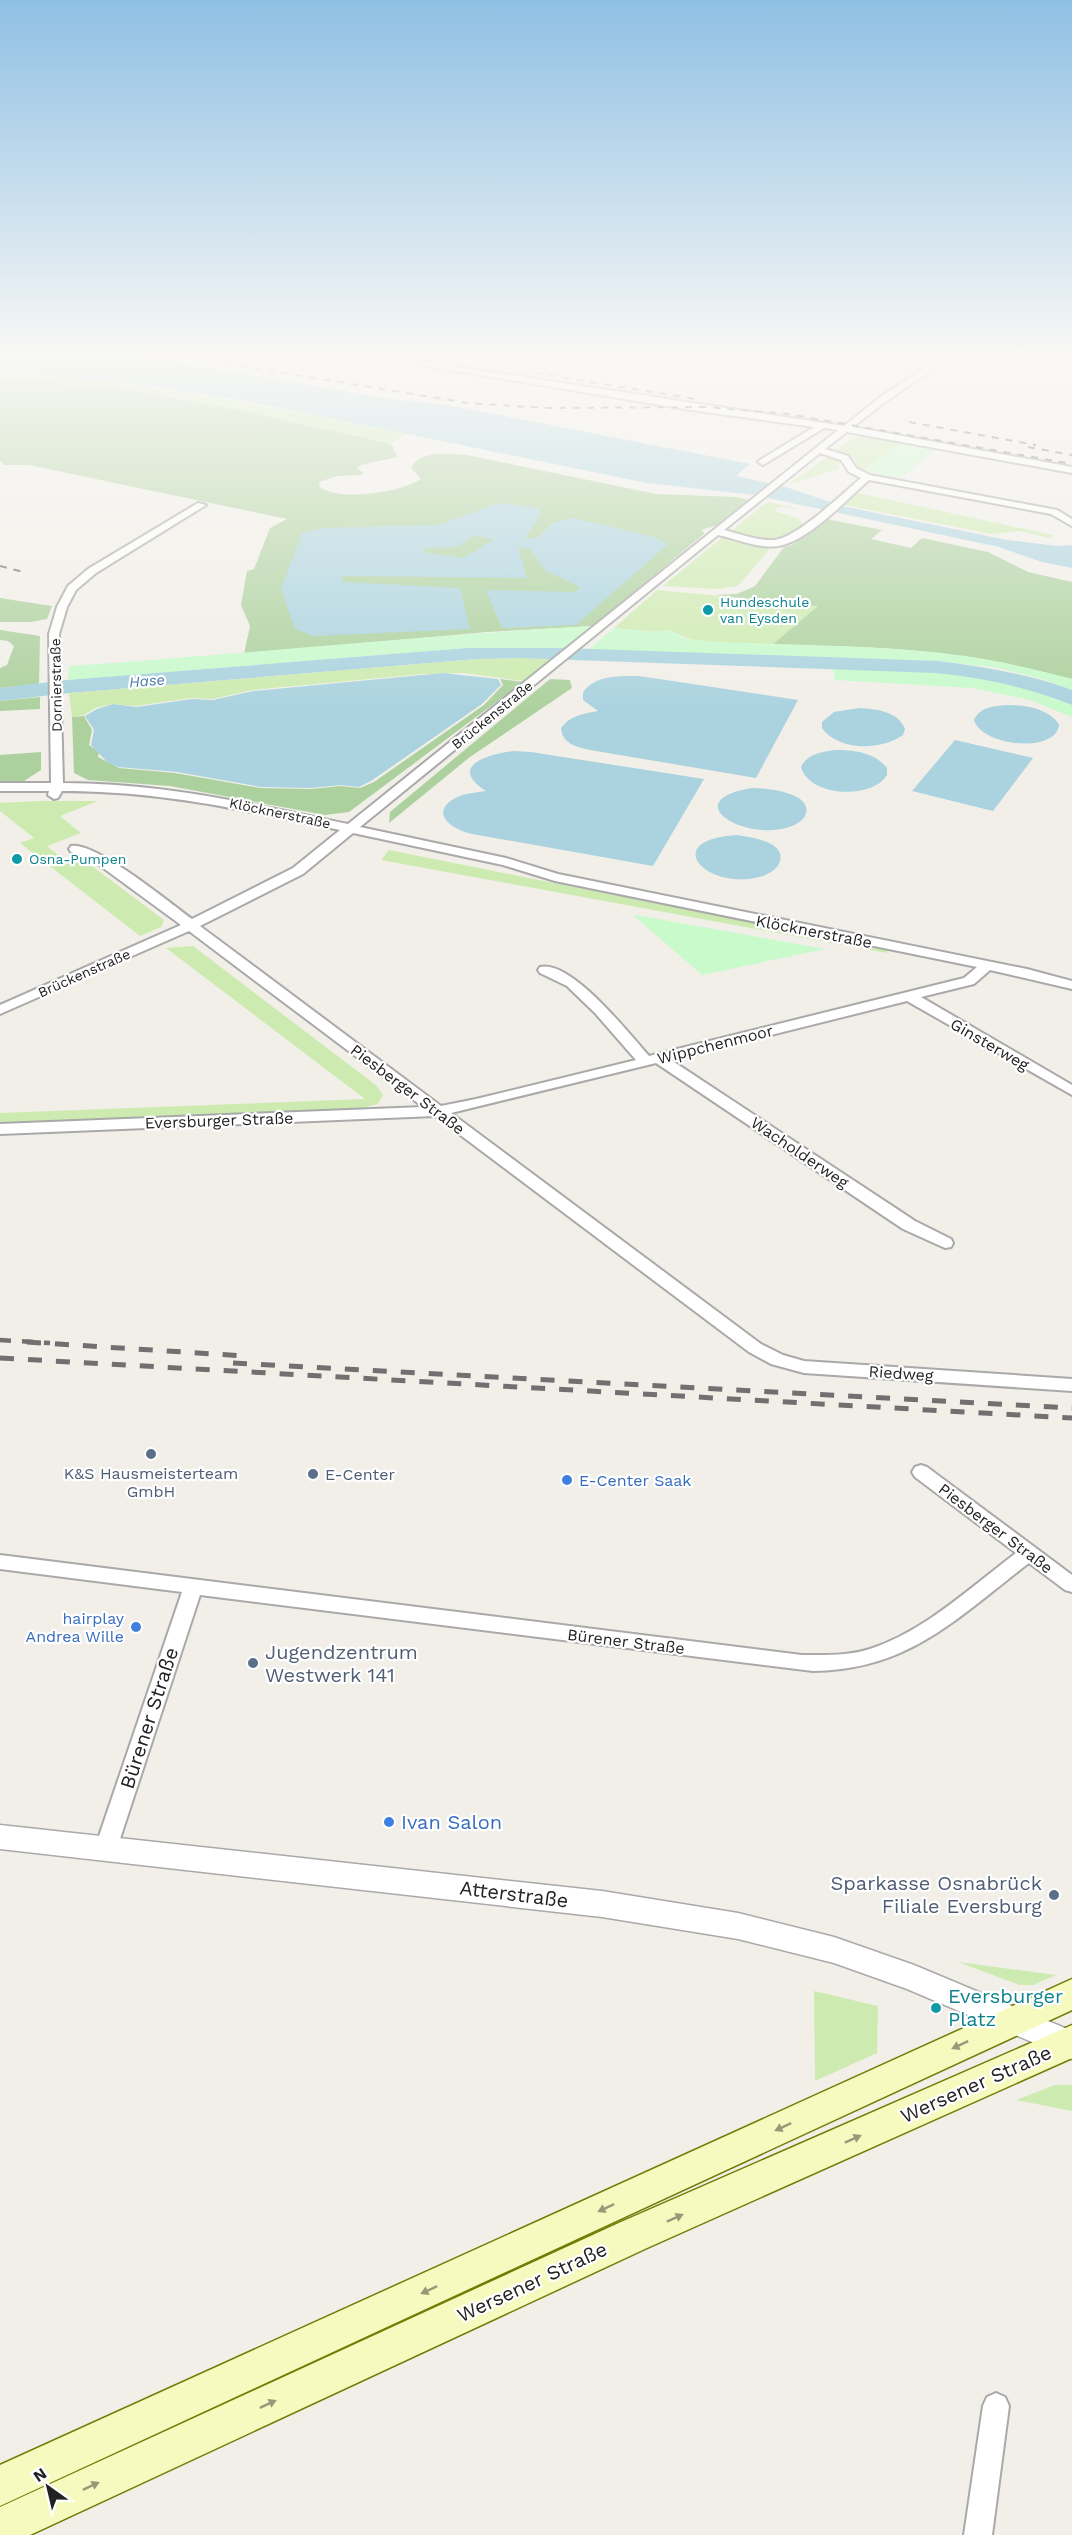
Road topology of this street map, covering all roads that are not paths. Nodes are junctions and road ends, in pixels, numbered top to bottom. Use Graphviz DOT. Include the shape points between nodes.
graph roads {
  1 [pos="786,475"];
  2 [pos="863,475"];
  3 [pos="867,477"];
  4 [pos="201,505"];
  5 [pos="1072,523"];
  6 [pos="717,532"];
  7 [pos="0,788"];
  8 [pos="56,790"];
  9 [pos="0,796"];
  10 [pos="346,833"];
  11 [pos="75,849"];
  12 [pos="189,926"];
  13 [pos="987,965"];
  14 [pos="545,970"];
  15 [pos="1072,985"];
  16 [pos="909,996"];
  17 [pos="0,1010"];
  18 [pos="651,1059"];
  19 [pos="1072,1091"];
  20 [pos="437,1111"];
  21 [pos="0,1129"];
  22 [pos="945,1243"];
  23 [pos="738,1336"];
  24 [pos="1072,1385"];
  25 [pos="921,1472"];
  26 [pos="1029,1553"];
  27 [pos="0,1562"];
  28 [pos="1072,1585"];
  29 [pos="193,1587"];
  30 [pos="0,1837"];
  31 [pos="106,1848"];
  32 [pos="1072,1994"];
  33 [pos="1013,2020"];
  34 [pos="1071,2043"];
  35 [pos="996,2406"];
  36 [pos="0,2486"];
  37 [pos="0,2528"];
  38 [pos="978,2535"];
  1 -- 6 [label="street, Brückenstraße"];
  2 -- 3 [label="street"];
  3 -- 5 [label="street" via="1054,512"];
  3 -- 6 [label="street" via="787,540 777,543"];
  4 -- 8 [label="street, Dornierstraße" via="116,555 72,588 62,606 54,634"];
  6 -- 10 [label="street, Brückenstraße"];
  7 -- 8 [label="street, Klöcknerstraße"];
  8 -- 9 [label="street, Klöcknerstraße"];
  8 -- 10 [label="street, Klöcknerstraße" via="206,808"];
  10 -- 12 [label="street, Brückenstraße" via="298,871"];
  10 -- 13 [label="street, Klöcknerstraße" via="501,870 555,876"];
  11 -- 12 [label="street, Piesberger Straße" via="99,859"];
  12 -- 17 [label="street, Brückenstraße"];
  12 -- 20 [label="street, Piesberger Straße"];
  13 -- 15 [label="street, Klöcknerstraße"];
  13 -- 16 [label="street, Wippchenmoor" via="969,981"];
  14 -- 18 [label="street, Wacholderweg" via="572,983"];
  16 -- 18 [label="street, Wippchenmoor"];
  16 -- 19 [label="street, Ginsterweg"];
  18 -- 20 [label="street, Wippchenmoor"];
  18 -- 22 [label="street, Wacholderweg" via="909,1225"];
  20 -- 21 [label="street, Eversburger Straße"];
  20 -- 23 [label="street, Piesberger Straße"];
  23 -- 24 [label="street, Riedweg" via="777,1360 804,1367"];
  25 -- 26 [label="street, Piesberger Straße"];
  26 -- 28 [label="street, Piesberger Straße"];
  26 -- 29 [label="street, Bürener Straße" via="921,1633 883,1653 838,1663 802,1663"];
  27 -- 29 [label="street, Bürener Straße"];
  29 -- 31 [label="street, Bürener Straße"];
  30 -- 31 [label="street, Atterstraße"];
  31 -- 33 [label="street, Atterstraße" via="602,1904 738,1926 844,1954 914,1978"];
  32 -- 33 [label="main road, Wersener Straße"];
  33 -- 34 [label="street"];
  33 -- 36 [label="main road, Wersener Straße, one-way"];
  37 -- 34 [label="main road, Wersener Straße, one-way" via="624,2240"];
  35 -- 38 [label="street"];
}
